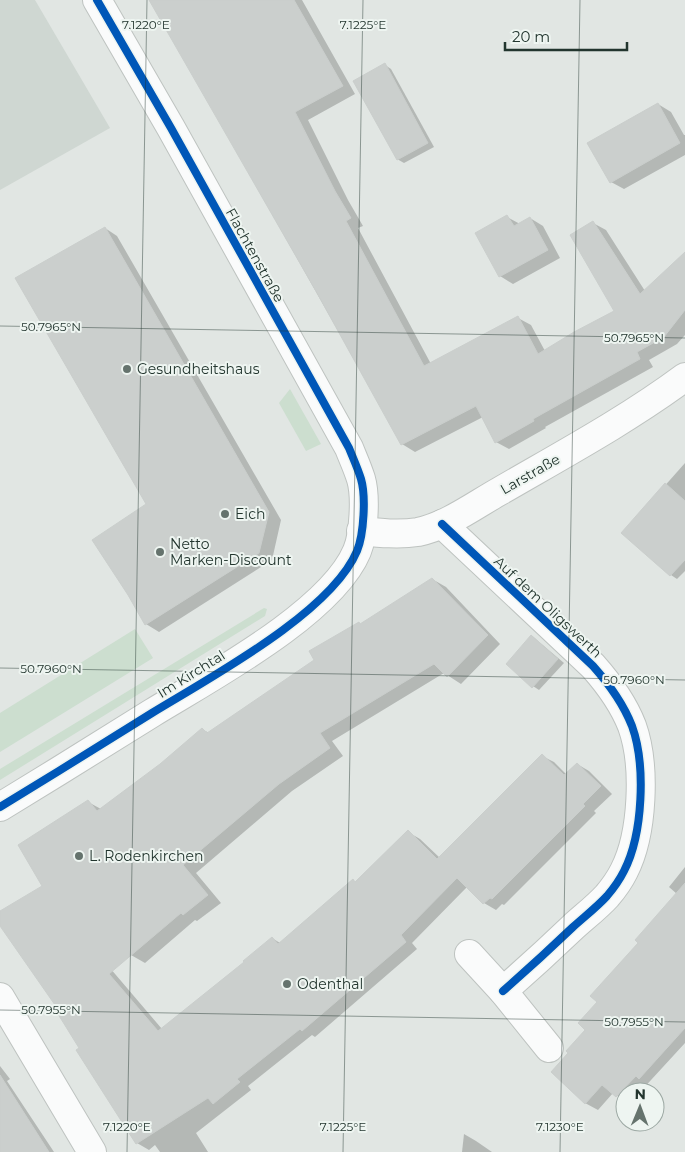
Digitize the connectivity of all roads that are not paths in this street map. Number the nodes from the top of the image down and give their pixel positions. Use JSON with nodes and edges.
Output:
{"nodes":[{"id":1,"x":97,"y":0,"type":"edge"},
{"id":2,"x":685,"y":377,"type":"edge"},
{"id":3,"x":442,"y":524,"type":"junction"},
{"id":4,"x":362,"y":531,"type":"junction"},
{"id":5,"x":0,"y":807,"type":"edge"},
{"id":6,"x":469,"y":954,"type":"dead end"},
{"id":7,"x":503,"y":991,"type":"junction"},
{"id":8,"x":0,"y":997,"type":"edge"},
{"id":9,"x":549,"y":1048,"type":"dead end"},
{"id":10,"x":92,"y":1152,"type":"edge"}],
"edges":[{"from":1,"to":4,"type":"street","name":"Flachtenstraße"},
{"from":2,"to":3,"type":"street","name":"Larstraße"},
{"from":3,"to":4,"type":"street","name":"Larstraße"},
{"from":3,"to":7,"type":"street","name":"Auf dem Oligswerth"},
{"from":4,"to":5,"type":"street","name":"Im Kirchtal"},
{"from":6,"to":7,"type":"street"},
{"from":7,"to":9,"type":"street"},
{"from":8,"to":10,"type":"street"}]}
